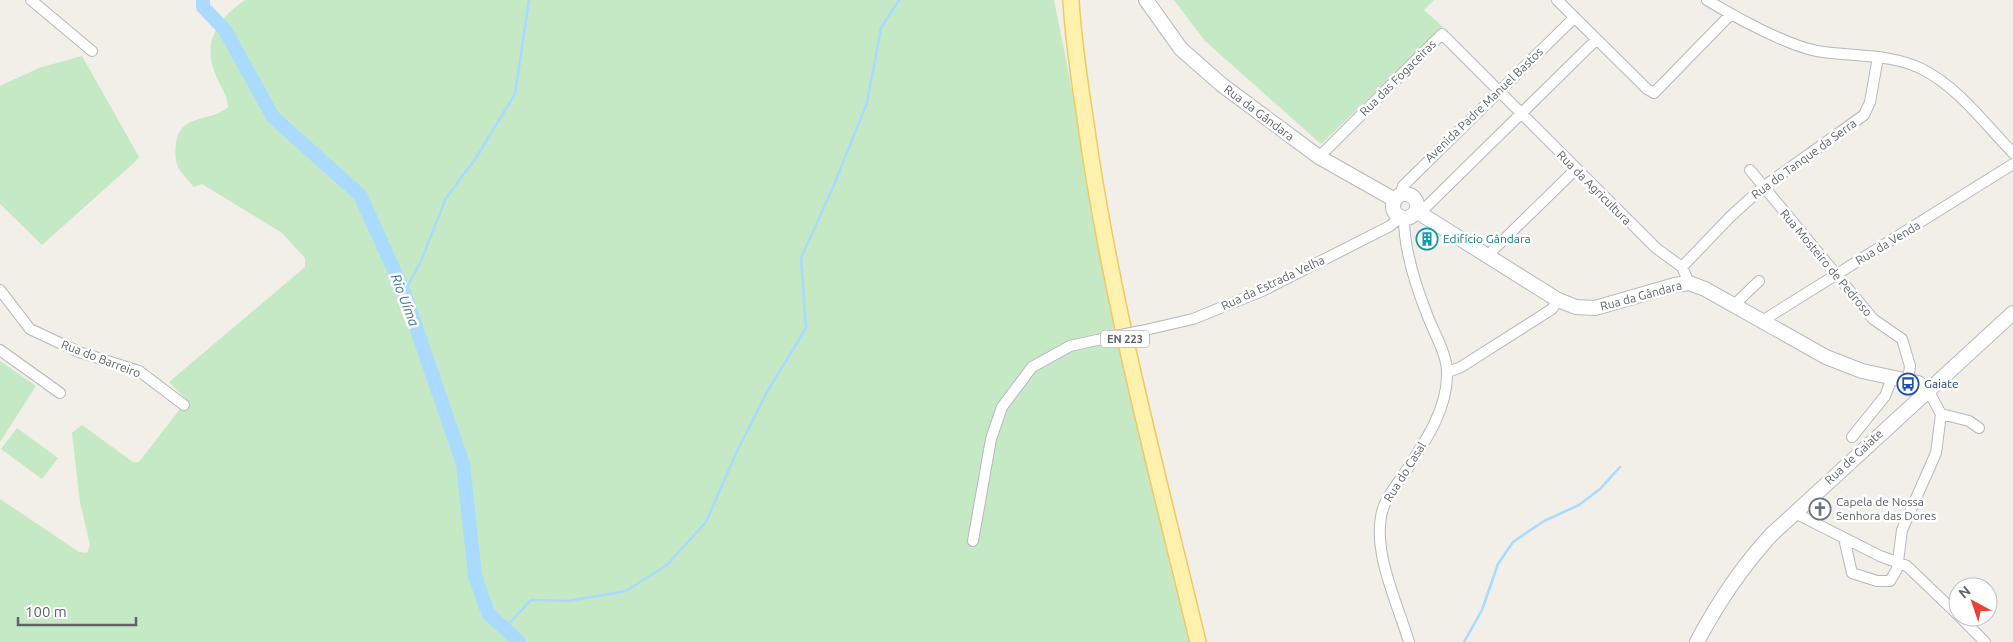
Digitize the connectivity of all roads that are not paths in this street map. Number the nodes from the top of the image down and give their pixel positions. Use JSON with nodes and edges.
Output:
{"nodes":[{"id":1,"x":32,"y":0,"type":"edge"},
{"id":2,"x":1060,"y":0,"type":"edge"},
{"id":3,"x":1071,"y":0,"type":"edge"},
{"id":4,"x":1146,"y":0,"type":"edge"},
{"id":5,"x":1557,"y":0,"type":"edge"},
{"id":6,"x":1707,"y":0,"type":"edge"},
{"id":7,"x":1731,"y":14,"type":"junction"},
{"id":8,"x":1574,"y":18,"type":"junction"},
{"id":9,"x":1073,"y":31,"type":"junction"},
{"id":10,"x":1596,"y":40,"type":"junction"},
{"id":11,"x":92,"y":51,"type":"dead end"},
{"id":12,"x":1878,"y":57,"type":"junction"},
{"id":13,"x":1498,"y":91,"type":"junction"},
{"id":14,"x":1520,"y":114,"type":"junction"},
{"id":15,"x":2013,"y":153,"type":"edge"},
{"id":16,"x":1319,"y":157,"type":"junction"},
{"id":17,"x":2013,"y":164,"type":"edge"},
{"id":18,"x":1576,"y":170,"type":"junction"},
{"id":19,"x":1750,"y":170,"type":"dead end"},
{"id":20,"x":1763,"y":187,"type":"junction"},
{"id":21,"x":1398,"y":198,"type":"junction"},
{"id":22,"x":1409,"y":214,"type":"junction"},
{"id":23,"x":1488,"y":255,"type":"junction"},
{"id":24,"x":1682,"y":267,"type":"junction"},
{"id":25,"x":1836,"y":274,"type":"junction"},
{"id":26,"x":1759,"y":281,"type":"dead end"},
{"id":27,"x":1690,"y":283,"type":"junction"},
{"id":28,"x":0,"y":290,"type":"edge"},
{"id":29,"x":1558,"y":300,"type":"junction"},
{"id":30,"x":1734,"y":306,"type":"junction"},
{"id":31,"x":2013,"y":313,"type":"edge"},
{"id":32,"x":1762,"y":321,"type":"junction"},
{"id":33,"x":0,"y":350,"type":"edge"},
{"id":34,"x":1448,"y":372,"type":"junction"},
{"id":35,"x":1893,"y":376,"type":"junction"},
{"id":36,"x":1908,"y":380,"type":"junction"},
{"id":37,"x":1928,"y":390,"type":"junction"},
{"id":38,"x":60,"y":393,"type":"dead end"},
{"id":39,"x":184,"y":405,"type":"dead end"},
{"id":40,"x":1941,"y":414,"type":"junction"},
{"id":41,"x":1979,"y":428,"type":"dead end"},
{"id":42,"x":1852,"y":438,"type":"dead end"},
{"id":43,"x":1795,"y":512,"type":"junction"},
{"id":44,"x":1844,"y":538,"type":"junction"},
{"id":45,"x":973,"y":540,"type":"dead end"},
{"id":46,"x":1898,"y":563,"type":"junction"},
{"id":47,"x":1948,"y":605,"type":"edge"},
{"id":48,"x":1970,"y":627,"type":"edge"},
{"id":49,"x":1198,"y":642,"type":"edge"},
{"id":50,"x":1409,"y":642,"type":"edge"},
{"id":51,"x":1697,"y":642,"type":"edge"},
{"id":52,"x":1985,"y":642,"type":"edge"}],
"edges":[{"from":1,"to":11,"type":"street"},
{"from":2,"to":9,"type":"main road","number":"EN 223"},
{"from":3,"to":9,"type":"main road","number":"EN 223"},
{"from":4,"to":16,"type":"main road","name":"Rua da Gândara"},
{"from":5,"to":8,"type":"street"},
{"from":6,"to":7,"type":"street"},
{"from":7,"to":10,"type":"street"},
{"from":7,"to":12,"type":"street"},
{"from":8,"to":10,"type":"street"},
{"from":8,"to":13,"type":"street","name":"Avenida Padre Manuel Bastos"},
{"from":9,"to":49,"type":"main road","number":"EN 223"},
{"from":10,"to":14,"type":"street"},
{"from":12,"to":15,"type":"street"},
{"from":12,"to":20,"type":"street","name":"Rua do Tanque da Serra"},
{"from":13,"to":14,"type":"street","name":"Rua da Agricultura"},
{"from":13,"to":16,"type":"street","name":"Rua das Fogaceiras"},
{"from":13,"to":21,"type":"street","name":"Avenida Padre Manuel Bastos"},
{"from":14,"to":18,"type":"street","name":"Rua da Agricultura"},
{"from":14,"to":22,"type":"street"},
{"from":16,"to":21,"type":"main road","name":"Rua da Gândara"},
{"from":17,"to":25,"type":"street","name":"Rua da Venda"},
{"from":18,"to":23,"type":"street"},
{"from":18,"to":24,"type":"street","name":"Rua da Agricultura"},
{"from":19,"to":20,"type":"street","name":"Rua Mosteiro de Pedroso"},
{"from":20,"to":24,"type":"street","name":"Rua do Tanque da Serra"},
{"from":20,"to":25,"type":"street","name":"Rua Mosteiro de Pedroso"},
{"from":21,"to":22,"type":"main road"},
{"from":21,"to":22,"type":"main road","name":"Rua da Gândara"},
{"from":22,"to":23,"type":"main road","name":"Rua da Gândara"},
{"from":22,"to":34,"type":"street","name":"Rua do Casal"},
{"from":22,"to":45,"type":"street","name":"Rua da Estrada Velha","bridge":true},
{"from":23,"to":29,"type":"main road","name":"Rua da Gândara"},
{"from":24,"to":27,"type":"street","name":"Rua da Agricultura"},
{"from":25,"to":32,"type":"street","name":"Rua da Venda"},
{"from":25,"to":36,"type":"street","name":"Rua Mosteiro de Pedroso"},
{"from":26,"to":30,"type":"street"},
{"from":27,"to":29,"type":"main road","name":"Rua da Gândara"},
{"from":27,"to":30,"type":"main road","name":"Rua da Gândara"},
{"from":28,"to":39,"type":"street","name":"Rua do Barreiro"},
{"from":29,"to":34,"type":"street"},
{"from":30,"to":32,"type":"main road","name":"Rua da Gândara"},
{"from":31,"to":37,"type":"main road","name":"Rua de Gaiate"},
{"from":32,"to":35,"type":"main road","name":"Rua da Gândara"},
{"from":33,"to":38,"type":"street"},
{"from":34,"to":50,"type":"street","name":"Rua do Casal"},
{"from":35,"to":36,"type":"main road","name":"Rua da Gândara"},
{"from":35,"to":42,"type":"street"},
{"from":36,"to":37,"type":"main road","name":"Rua da Gândara"},
{"from":37,"to":40,"type":"street"},
{"from":37,"to":43,"type":"main road","name":"Rua de Gaiate"},
{"from":40,"to":41,"type":"street"},
{"from":40,"to":46,"type":"street"},
{"from":43,"to":44,"type":"street"},
{"from":43,"to":51,"type":"main road","name":"Rua de Gaiate"},
{"from":44,"to":46,"type":"street"},
{"from":44,"to":46,"type":"street"},
{"from":46,"to":47,"type":"street"},
{"from":48,"to":52,"type":"street"}]}
